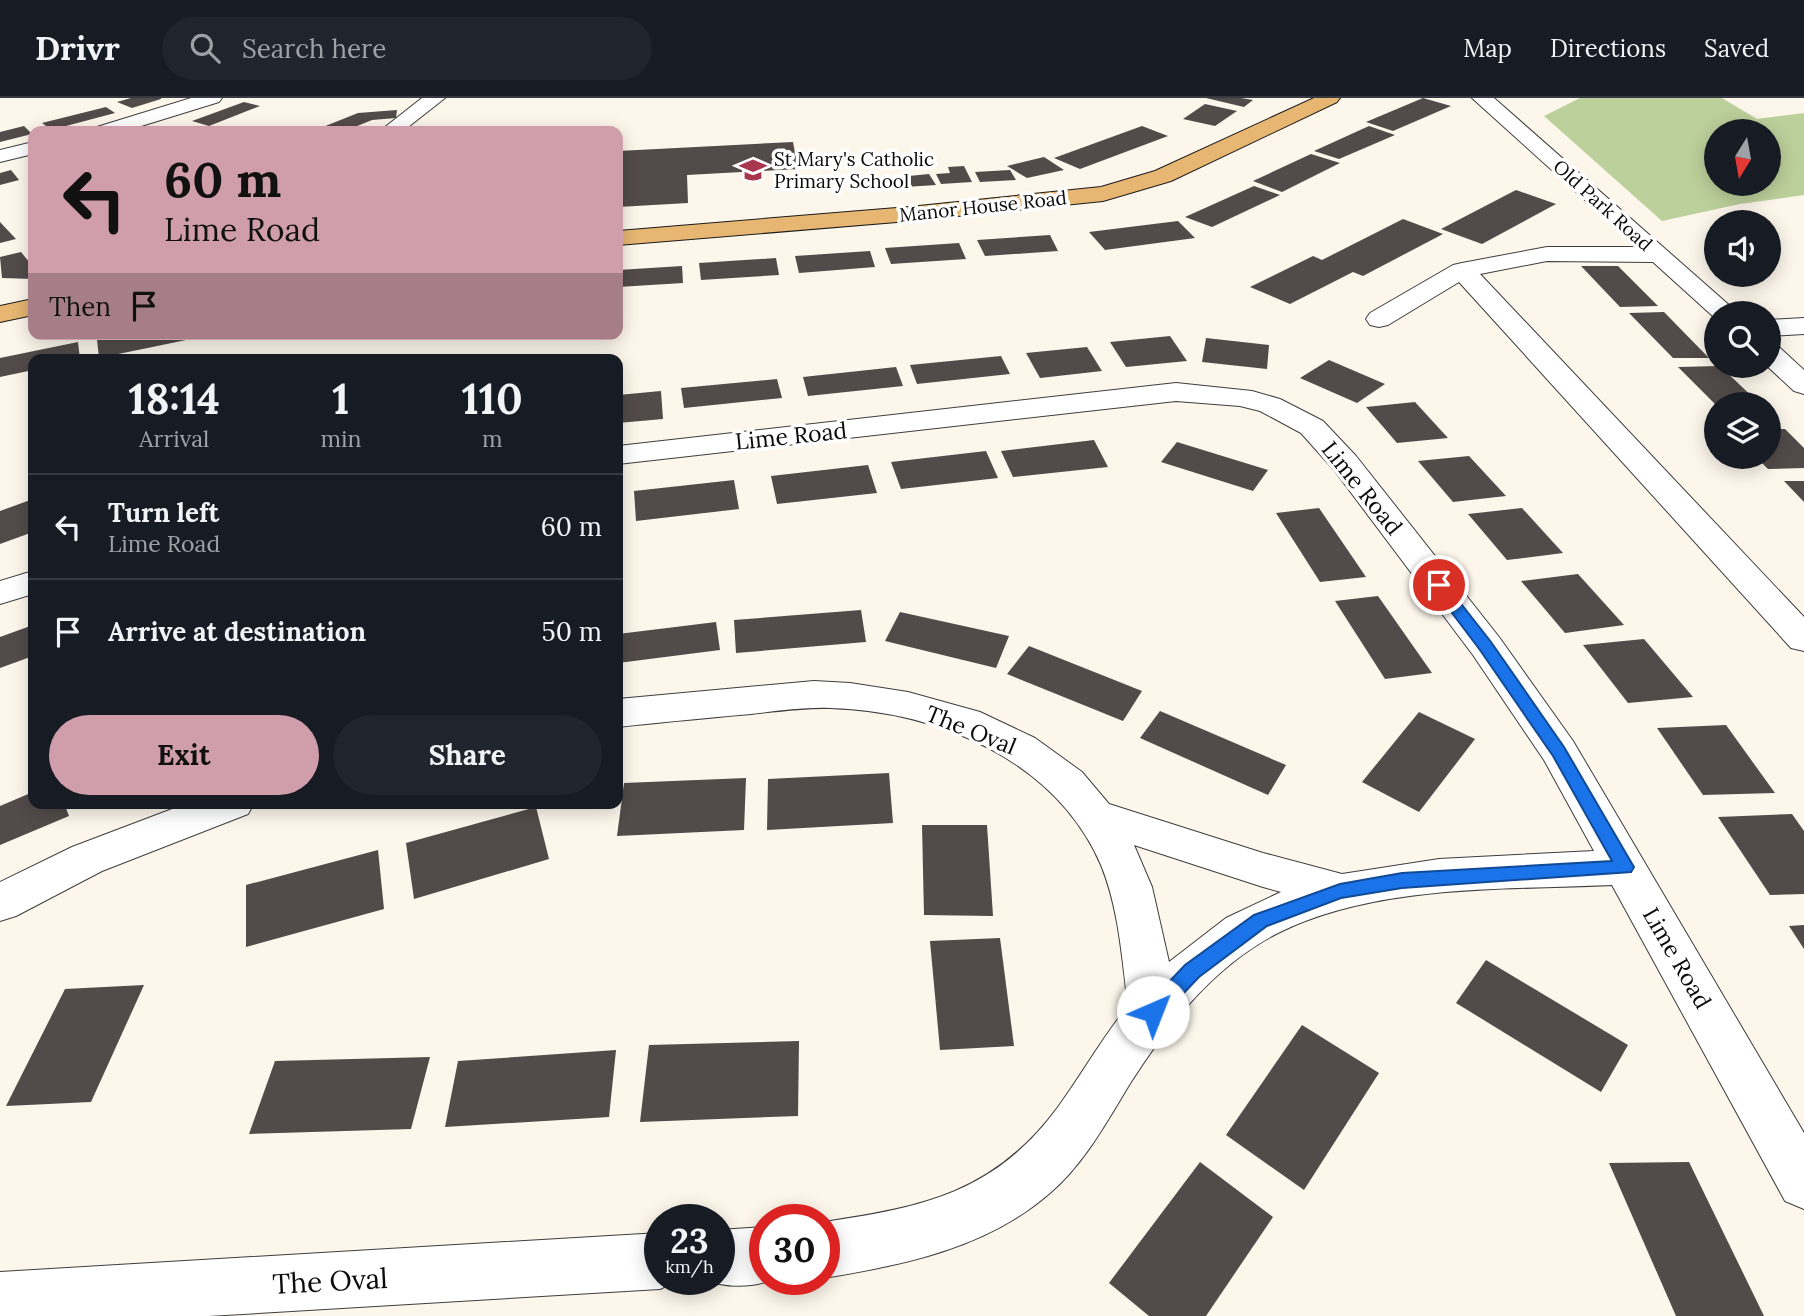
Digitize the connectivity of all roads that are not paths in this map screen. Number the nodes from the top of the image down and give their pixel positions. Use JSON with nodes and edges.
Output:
{"nodes":[{"id":1,"x":212,"y":98,"type":"edge"},
{"id":2,"x":435,"y":98,"type":"edge"},
{"id":3,"x":1330,"y":98,"type":"edge"},
{"id":4,"x":1482,"y":98,"type":"edge"},
{"id":5,"x":120,"y":126,"type":"edge"},
{"id":6,"x":397,"y":126,"type":"edge"},
{"id":7,"x":28,"y":149,"type":"edge"},
{"id":8,"x":0,"y":156,"type":"edge"},
{"id":9,"x":623,"y":238,"type":"edge"},
{"id":10,"x":1658,"y":255,"type":"junction"},
{"id":11,"x":1462,"y":270,"type":"junction"},
{"id":12,"x":1711,"y":301,"type":"edge"},
{"id":13,"x":28,"y":308,"type":"edge"},
{"id":14,"x":0,"y":314,"type":"edge"},
{"id":15,"x":1378,"y":319,"type":"dead end"},
{"id":16,"x":1804,"y":326,"type":"edge"},
{"id":17,"x":1781,"y":327,"type":"edge"},
{"id":18,"x":1781,"y":365,"type":"edge"},
{"id":19,"x":1804,"y":385,"type":"edge"},
{"id":20,"x":623,"y":455,"type":"edge"},
{"id":21,"x":28,"y":584,"type":"edge"},
{"id":22,"x":0,"y":593,"type":"edge"},
{"id":23,"x":1804,"y":639,"type":"edge"},
{"id":24,"x":623,"y":713,"type":"edge"},
{"id":25,"x":217,"y":809,"type":"edge"},
{"id":26,"x":1092,"y":816,"type":"junction"},
{"id":27,"x":1625,"y":867,"type":"junction"},
{"id":28,"x":1340,"y":891,"type":"junction"},
{"id":29,"x":0,"y":903,"type":"edge"},
{"id":30,"x":1153,"y":1012,"type":"junction"},
{"id":31,"x":1804,"y":1183,"type":"edge"},
{"id":32,"x":840,"y":1247,"type":"edge"},
{"id":33,"x":644,"y":1262,"type":"edge"},
{"id":34,"x":0,"y":1300,"type":"edge"}],
"edges":[{"from":1,"to":5,"type":"street"},
{"from":2,"to":6,"type":"street"},
{"from":3,"to":9,"type":"main road","name":"Manor House Road"},
{"from":4,"to":10,"type":"street","name":"Old Park Road"},
{"from":7,"to":8,"type":"street"},
{"from":10,"to":11,"type":"street"},
{"from":10,"to":12,"type":"street","name":"Old Park Road"},
{"from":11,"to":15,"type":"street"},
{"from":11,"to":23,"type":"street"},
{"from":13,"to":14,"type":"main road"},
{"from":16,"to":17,"type":"street"},
{"from":18,"to":19,"type":"street"},
{"from":20,"to":27,"type":"street","name":"Lime Road"},
{"from":21,"to":22,"type":"street"},
{"from":24,"to":26,"type":"street","name":"The Oval"},
{"from":25,"to":29,"type":"street"},
{"from":26,"to":28,"type":"street"},
{"from":26,"to":30,"type":"street","name":"The Oval"},
{"from":27,"to":28,"type":"street"},
{"from":27,"to":31,"type":"street","name":"Lime Road"},
{"from":28,"to":30,"type":"street"},
{"from":30,"to":32,"type":"street"},
{"from":33,"to":34,"type":"street","name":"The Oval"}]}
